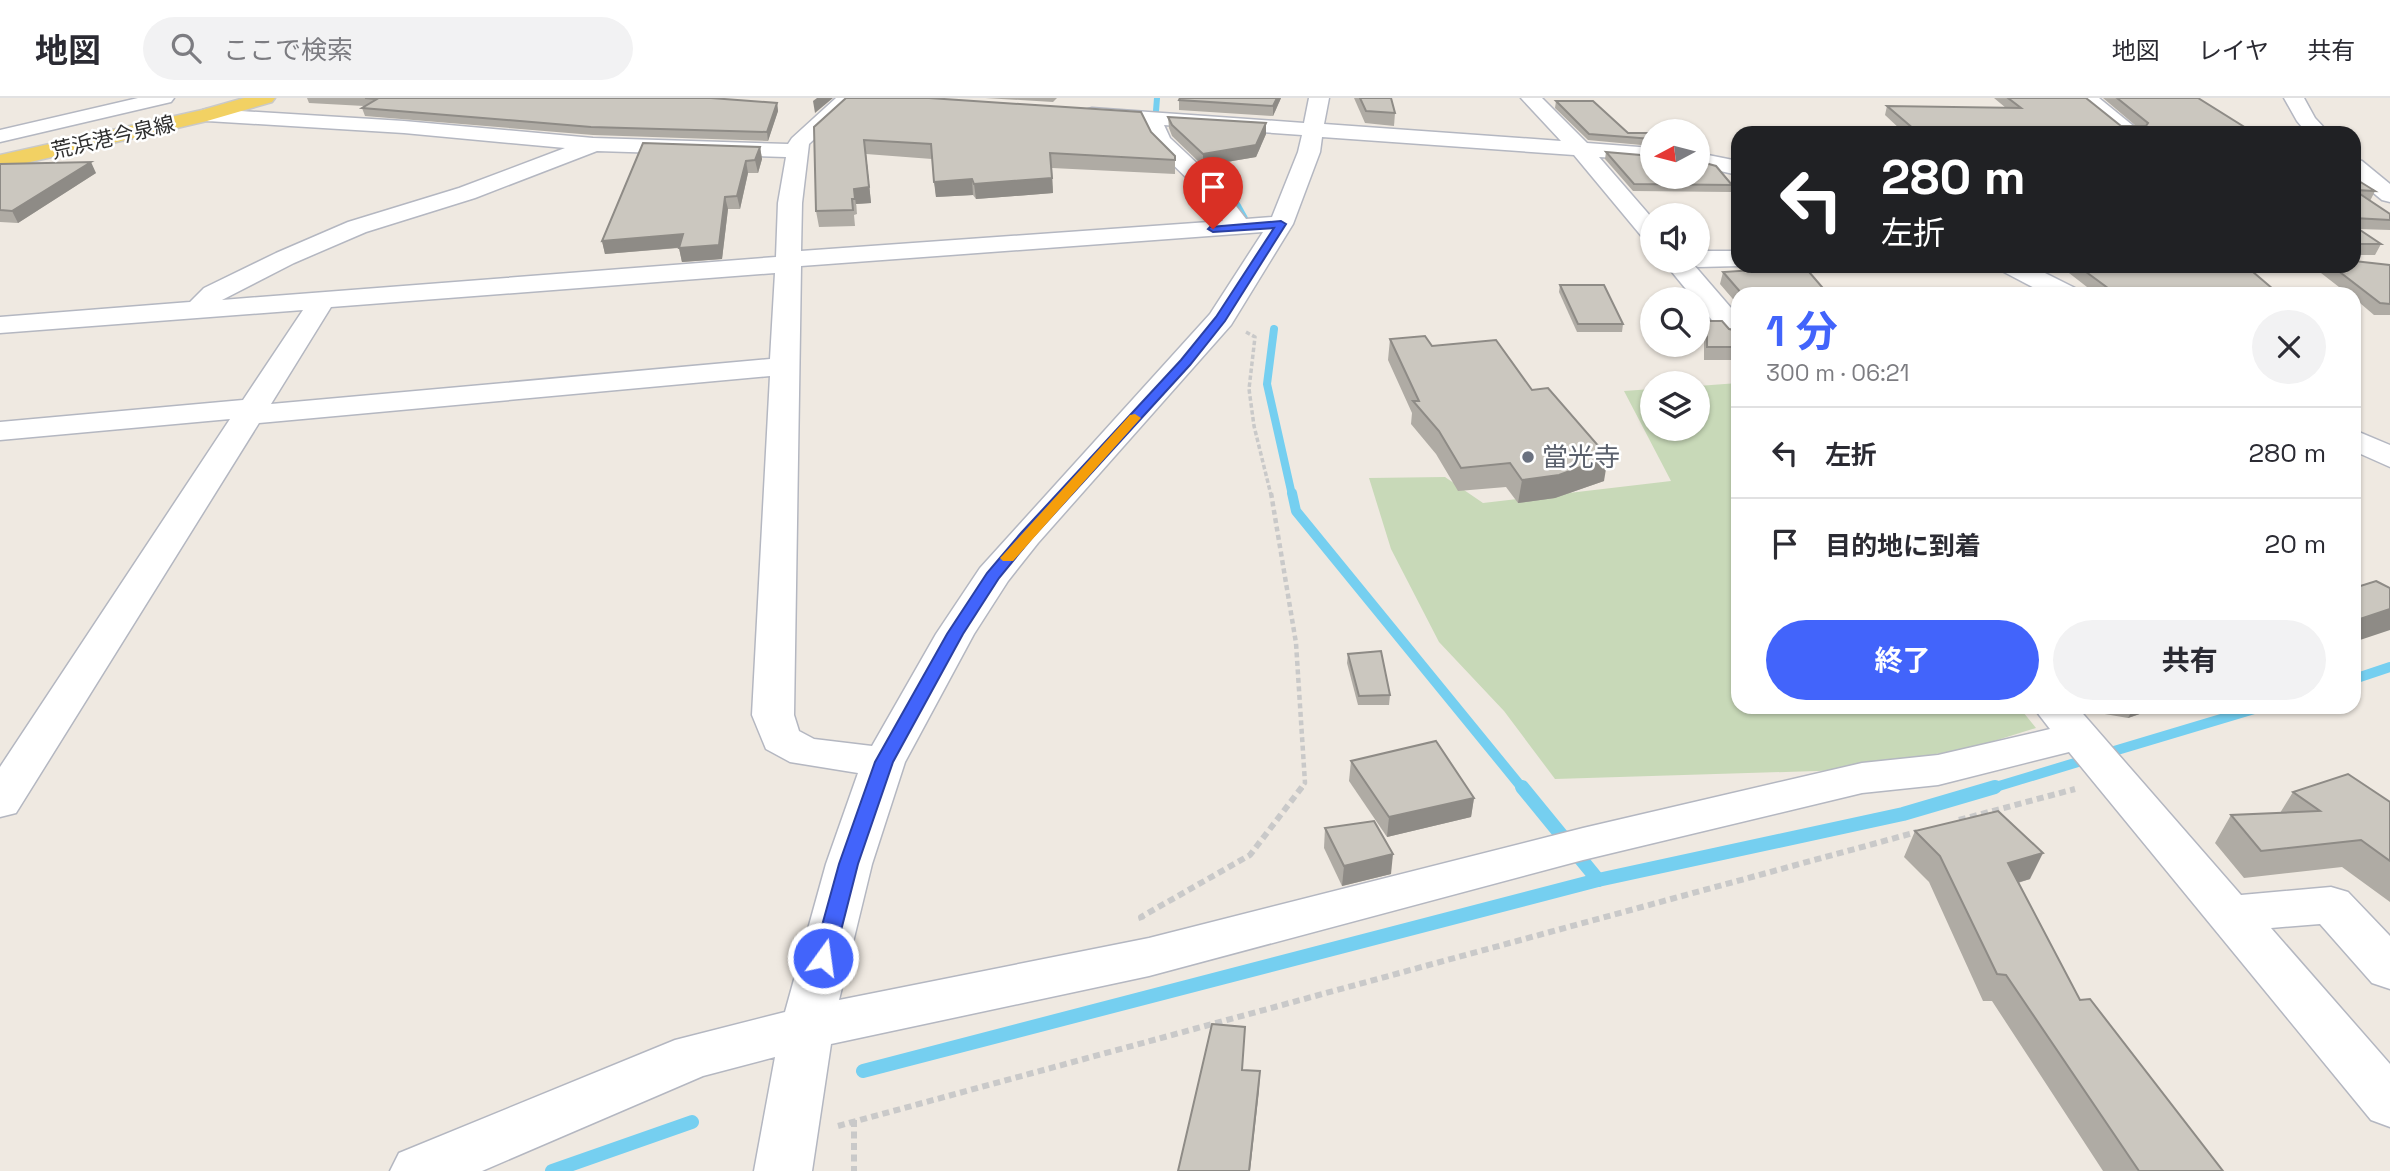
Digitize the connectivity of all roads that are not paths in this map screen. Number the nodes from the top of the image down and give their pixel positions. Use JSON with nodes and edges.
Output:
{"nodes":[{"id":1,"x":164,"y":98,"type":"edge"},
{"id":2,"x":265,"y":98,"type":"edge"},
{"id":3,"x":851,"y":98,"type":"edge"},
{"id":4,"x":1167,"y":98,"type":"edge"},
{"id":5,"x":1319,"y":98,"type":"edge"},
{"id":6,"x":1531,"y":98,"type":"edge"},
{"id":7,"x":2085,"y":98,"type":"edge"},
{"id":8,"x":2294,"y":98,"type":"edge"},
{"id":9,"x":867,"y":99,"type":"edge"},
{"id":10,"x":1076,"y":113,"type":"edge"},
{"id":11,"x":208,"y":115,"type":"junction"},
{"id":12,"x":1154,"y":118,"type":"junction"},
{"id":13,"x":2123,"y":126,"type":"edge"},
{"id":14,"x":2312,"y":126,"type":"edge"},
{"id":15,"x":1311,"y":128,"type":"junction"},
{"id":16,"x":0,"y":136,"type":"edge"},
{"id":17,"x":593,"y":144,"type":"junction"},
{"id":18,"x":1580,"y":148,"type":"junction"},
{"id":19,"x":796,"y":151,"type":"junction"},
{"id":20,"x":1640,"y":153,"type":"edge"},
{"id":21,"x":0,"y":162,"type":"edge"},
{"id":22,"x":2361,"y":172,"type":"edge"},
{"id":23,"x":2390,"y":195,"type":"edge"},
{"id":24,"x":1640,"y":219,"type":"edge"},
{"id":25,"x":1238,"y":224,"type":"junction"},
{"id":26,"x":1281,"y":224,"type":"junction"},
{"id":27,"x":1710,"y":259,"type":"edge"},
{"id":28,"x":1731,"y":259,"type":"edge"},
{"id":29,"x":788,"y":262,"type":"junction"},
{"id":30,"x":1686,"y":273,"type":"edge"},
{"id":31,"x":2025,"y":273,"type":"edge"},
{"id":32,"x":2052,"y":287,"type":"edge"},
{"id":33,"x":322,"y":301,"type":"junction"},
{"id":34,"x":197,"y":311,"type":"junction"},
{"id":35,"x":0,"y":325,"type":"edge"},
{"id":36,"x":1731,"y":326,"type":"edge"},
{"id":37,"x":785,"y":366,"type":"junction"},
{"id":38,"x":251,"y":411,"type":"junction"},
{"id":39,"x":0,"y":431,"type":"edge"},
{"id":40,"x":2361,"y":442,"type":"edge"},
{"id":41,"x":2390,"y":457,"type":"edge"},
{"id":42,"x":2088,"y":748,"type":"edge"},
{"id":43,"x":884,"y":762,"type":"junction"},
{"id":44,"x":0,"y":802,"type":"edge"},
{"id":45,"x":2228,"y":914,"type":"junction"},
{"id":46,"x":2390,"y":969,"type":"edge"},
{"id":47,"x":807,"y":1028,"type":"junction"},
{"id":48,"x":2390,"y":1103,"type":"edge"},
{"id":49,"x":785,"y":1157,"type":"edge"},
{"id":50,"x":419,"y":1171,"type":"edge"}],
"edges":[{"from":1,"to":16,"type":"street"},
{"from":2,"to":11,"type":"main road","name":"荒浜港今泉線"},
{"from":3,"to":9,"type":"street"},
{"from":3,"to":19,"type":"street"},
{"from":4,"to":12,"type":"street"},
{"from":5,"to":15,"type":"street"},
{"from":6,"to":18,"type":"street"},
{"from":7,"to":13,"type":"street"},
{"from":8,"to":14,"type":"street"},
{"from":10,"to":12,"type":"street"},
{"from":11,"to":17,"type":"street"},
{"from":11,"to":21,"type":"main road","name":"荒浜港今泉線"},
{"from":12,"to":15,"type":"street"},
{"from":12,"to":25,"type":"street"},
{"from":15,"to":18,"type":"street"},
{"from":15,"to":26,"type":"street"},
{"from":17,"to":19,"type":"street"},
{"from":17,"to":34,"type":"street"},
{"from":18,"to":20,"type":"street"},
{"from":18,"to":24,"type":"street"},
{"from":19,"to":29,"type":"street"},
{"from":22,"to":23,"type":"street"},
{"from":25,"to":26,"type":"street"},
{"from":25,"to":29,"type":"street"},
{"from":26,"to":43,"type":"street"},
{"from":27,"to":28,"type":"street"},
{"from":29,"to":33,"type":"street"},
{"from":29,"to":37,"type":"street"},
{"from":30,"to":36,"type":"street"},
{"from":31,"to":32,"type":"street"},
{"from":33,"to":34,"type":"street"},
{"from":33,"to":38,"type":"street"},
{"from":34,"to":35,"type":"street"},
{"from":37,"to":38,"type":"street"},
{"from":37,"to":43,"type":"street"},
{"from":38,"to":39,"type":"street"},
{"from":38,"to":44,"type":"street"},
{"from":40,"to":41,"type":"street"},
{"from":42,"to":45,"type":"street"},
{"from":42,"to":47,"type":"street"},
{"from":43,"to":47,"type":"street"},
{"from":45,"to":46,"type":"street"},
{"from":45,"to":48,"type":"street"},
{"from":47,"to":49,"type":"street"},
{"from":47,"to":50,"type":"street"}]}
